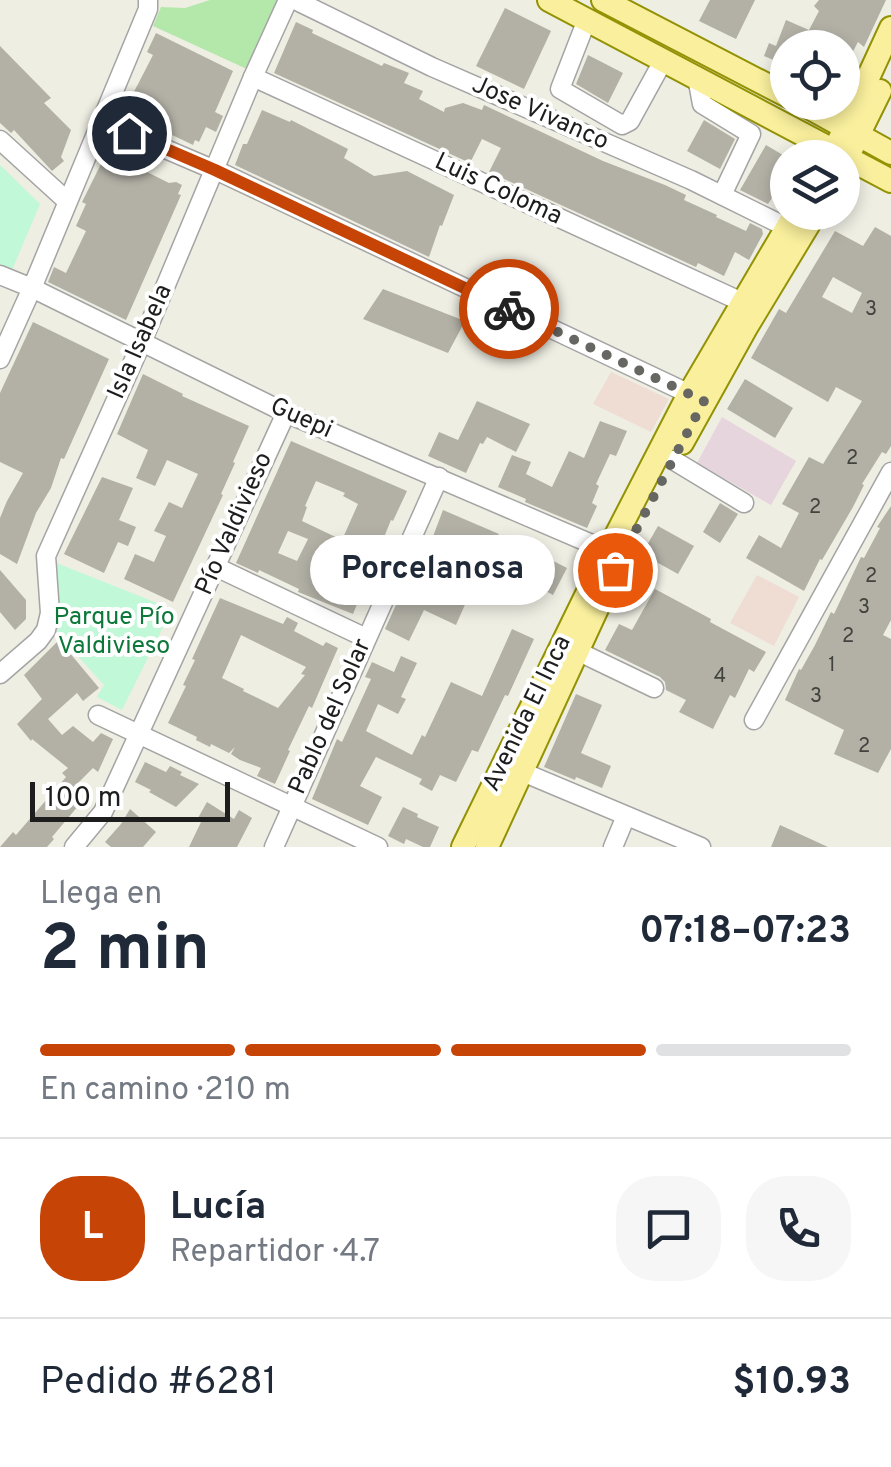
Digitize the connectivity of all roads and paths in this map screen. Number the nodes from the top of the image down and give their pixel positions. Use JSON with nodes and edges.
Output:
{"nodes":[{"id":1,"x":148,"y":0,"type":"edge"},
{"id":2,"x":291,"y":0,"type":"edge"},
{"id":3,"x":548,"y":0,"type":"edge"},
{"id":4,"x":603,"y":0,"type":"edge"},
{"id":5,"x":586,"y":22,"type":"junction"},
{"id":6,"x":891,"y":28,"type":"edge"},
{"id":7,"x":663,"y":60,"type":"junction"},
{"id":8,"x":891,"y":65,"type":"edge"},
{"id":9,"x":253,"y":78,"type":"junction"},
{"id":10,"x":697,"y":78,"type":"junction"},
{"id":11,"x":770,"y":87,"type":"edge"},
{"id":12,"x":831,"y":120,"type":"edge"},
{"id":13,"x":100,"y":121,"type":"junction"},
{"id":14,"x":852,"y":132,"type":"junction"},
{"id":15,"x":0,"y":140,"type":"edge"},
{"id":16,"x":806,"y":140,"type":"edge"},
{"id":17,"x":848,"y":140,"type":"edge"},
{"id":18,"x":891,"y":153,"type":"edge"},
{"id":19,"x":860,"y":168,"type":"edge"},
{"id":20,"x":215,"y":170,"type":"junction"},
{"id":21,"x":891,"y":181,"type":"edge"},
{"id":22,"x":722,"y":196,"type":"junction"},
{"id":23,"x":67,"y":201,"type":"junction"},
{"id":24,"x":770,"y":213,"type":"edge"},
{"id":25,"x":785,"y":230,"type":"edge"},
{"id":26,"x":804,"y":230,"type":"edge"},
{"id":27,"x":0,"y":275,"type":"edge"},
{"id":28,"x":32,"y":288,"type":"junction"},
{"id":29,"x":742,"y":302,"type":"junction"},
{"id":30,"x":142,"y":342,"type":"junction"},
{"id":31,"x":0,"y":358,"type":"edge"},
{"id":32,"x":697,"y":398,"type":"junction"},
{"id":33,"x":286,"y":413,"type":"junction"},
{"id":34,"x":673,"y":460,"type":"junction"},
{"id":35,"x":891,"y":472,"type":"edge"},
{"id":36,"x":438,"y":477,"type":"junction"},
{"id":37,"x":744,"y":502,"type":"dead end"},
{"id":38,"x":608,"y":551,"type":"junction"},
{"id":39,"x":216,"y":568,"type":"junction"},
{"id":40,"x":366,"y":638,"type":"junction"},
{"id":41,"x":577,"y":652,"type":"junction"},
{"id":42,"x":0,"y":674,"type":"edge"},
{"id":43,"x":654,"y":688,"type":"dead end"},
{"id":44,"x":98,"y":715,"type":"dead end"},
{"id":45,"x":754,"y":720,"type":"dead end"},
{"id":46,"x":137,"y":735,"type":"junction"},
{"id":47,"x":512,"y":768,"type":"junction"},
{"id":48,"x":290,"y":807,"type":"junction"},
{"id":49,"x":626,"y":816,"type":"junction"},
{"id":50,"x":74,"y":847,"type":"edge"},
{"id":51,"x":274,"y":847,"type":"edge"},
{"id":52,"x":378,"y":847,"type":"edge"},
{"id":53,"x":463,"y":847,"type":"edge"},
{"id":54,"x":487,"y":847,"type":"edge"},
{"id":55,"x":613,"y":847,"type":"edge"},
{"id":56,"x":701,"y":847,"type":"edge"}],
"edges":[{"from":1,"to":13,"type":"street"},
{"from":2,"to":9,"type":"street","name":"Isla Isabela"},
{"from":2,"to":22,"type":"street","name":"Jose Vivanco"},
{"from":3,"to":5,"type":"main road"},
{"from":4,"to":11,"type":"main road"},
{"from":5,"to":7,"type":"main road"},
{"from":5,"to":7,"type":"street"},
{"from":6,"to":14,"type":"main road"},
{"from":7,"to":10,"type":"main road"},
{"from":8,"to":14,"type":"main road"},
{"from":9,"to":20,"type":"street","name":"Isla Isabela"},
{"from":9,"to":29,"type":"street","name":"Luis Coloma"},
{"from":10,"to":16,"type":"main road"},
{"from":10,"to":22,"type":"street"},
{"from":12,"to":14,"type":"main road"},
{"from":13,"to":20,"type":"street"},
{"from":13,"to":23,"type":"street"},
{"from":14,"to":17,"type":"main road"},
{"from":14,"to":18,"type":"main road"},
{"from":15,"to":23,"type":"street"},
{"from":19,"to":21,"type":"main road"},
{"from":20,"to":30,"type":"street","name":"Isla Isabela"},
{"from":20,"to":32,"type":"street"},
{"from":22,"to":24,"type":"street","name":"Jose Vivanco"},
{"from":23,"to":28,"type":"street"},
{"from":25,"to":29,"type":"main road","name":"Avenida El Inca"},
{"from":26,"to":32,"type":"main road","name":"Avenida El Inca"},
{"from":27,"to":28,"type":"street","name":"Guepi"},
{"from":28,"to":30,"type":"street","name":"Guepi"},
{"from":28,"to":31,"type":"street"},
{"from":29,"to":32,"type":"main road","name":"Avenida El Inca"},
{"from":30,"to":33,"type":"street","name":"Guepi"},
{"from":30,"to":42,"type":"street","name":"Isla Isabela"},
{"from":32,"to":34,"type":"main road","name":"Avenida El Inca"},
{"from":32,"to":38,"type":"main road","name":"Avenida El Inca"},
{"from":33,"to":36,"type":"street","name":"Guepi"},
{"from":33,"to":39,"type":"street","name":"Pío Valdivieso"},
{"from":34,"to":37,"type":"street"},
{"from":34,"to":41,"type":"main road","name":"Avenida El Inca"},
{"from":35,"to":45,"type":"street"},
{"from":36,"to":38,"type":"street","name":"Guepi"},
{"from":36,"to":40,"type":"street","name":"Pablo del Solar"},
{"from":38,"to":47,"type":"main road","name":"Avenida El Inca"},
{"from":39,"to":40,"type":"street"},
{"from":39,"to":46,"type":"street","name":"Pío Valdivieso"},
{"from":40,"to":48,"type":"street","name":"Pablo del Solar"},
{"from":41,"to":43,"type":"street"},
{"from":41,"to":47,"type":"main road","name":"Avenida El Inca"},
{"from":44,"to":46,"type":"street"},
{"from":46,"to":48,"type":"street"},
{"from":46,"to":50,"type":"street","name":"Pío Valdivieso"},
{"from":47,"to":49,"type":"street"},
{"from":47,"to":53,"type":"main road","name":"Avenida El Inca"},
{"from":47,"to":54,"type":"main road","name":"Avenida El Inca"},
{"from":48,"to":51,"type":"street","name":"Pablo del Solar"},
{"from":48,"to":52,"type":"street"},
{"from":49,"to":55,"type":"street"},
{"from":49,"to":56,"type":"street"}]}
